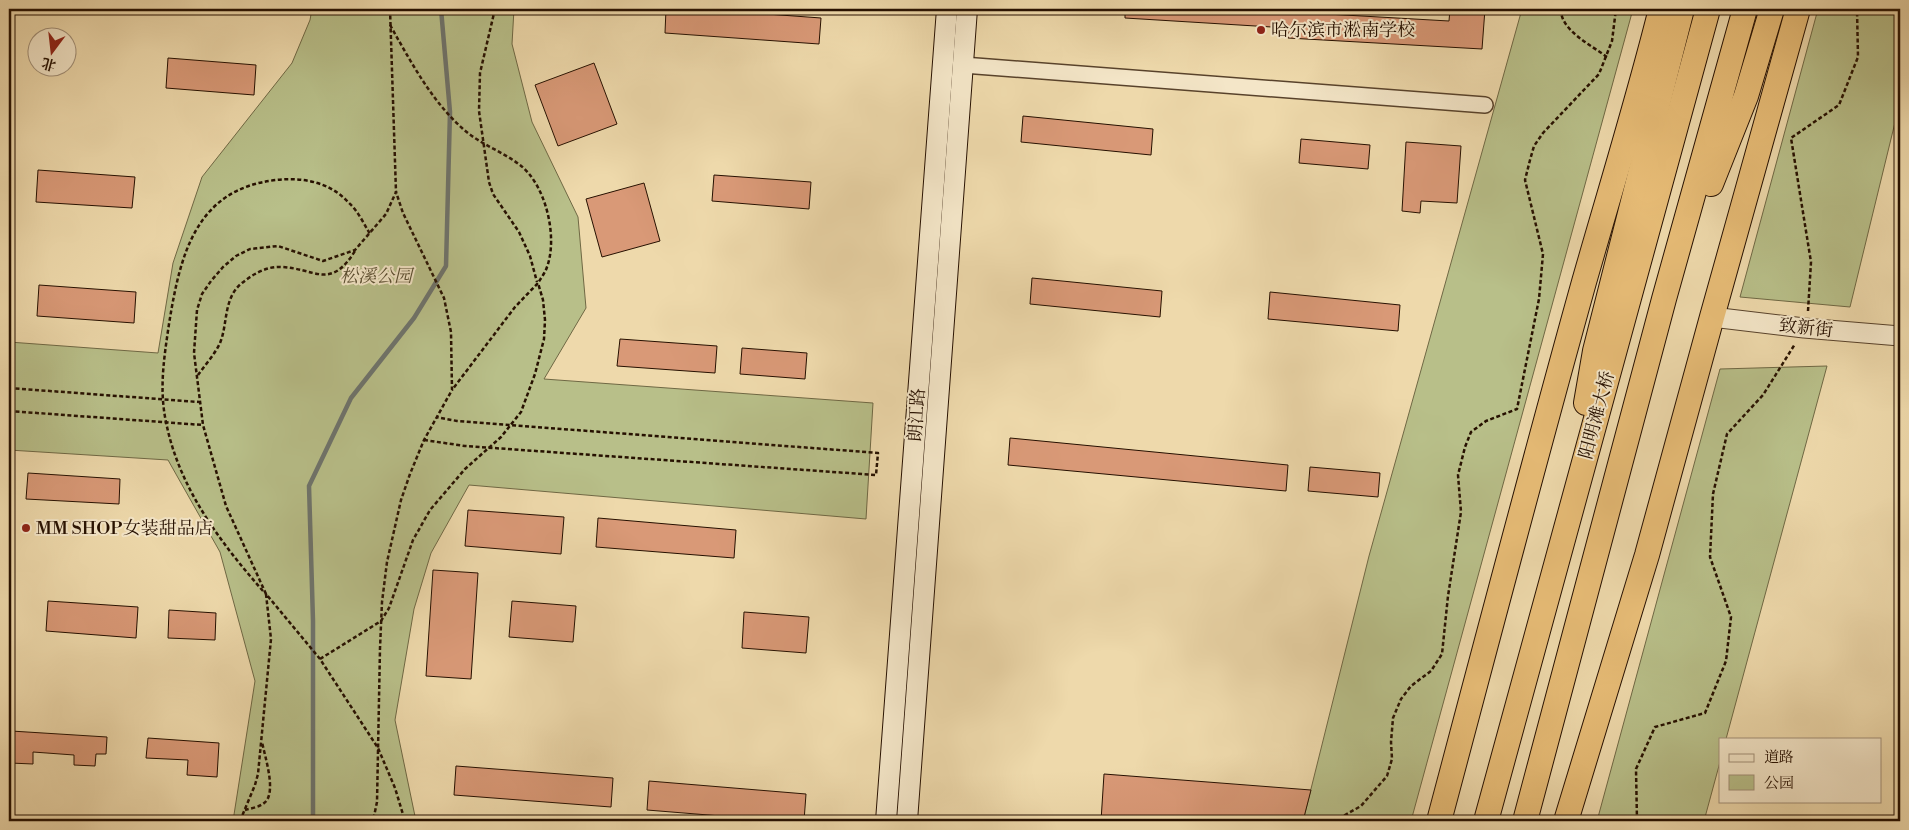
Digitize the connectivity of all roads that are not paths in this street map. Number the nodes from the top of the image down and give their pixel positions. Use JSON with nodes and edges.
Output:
{"nodes":[{"id":1,"x":947,"y":9,"type":"edge"},
{"id":2,"x":967,"y":9,"type":"edge"},
{"id":3,"x":1661,"y":9,"type":"edge"},
{"id":4,"x":1682,"y":9,"type":"edge"},
{"id":5,"x":1708,"y":9,"type":"edge"},
{"id":6,"x":1745,"y":9,"type":"edge"},
{"id":7,"x":1772,"y":9,"type":"edge"},
{"id":8,"x":1798,"y":9,"type":"edge"},
{"id":9,"x":963,"y":65,"type":"junction"},
{"id":10,"x":1485,"y":105,"type":"dead end"},
{"id":11,"x":1664,"y":299,"type":"junction"},
{"id":12,"x":1713,"y":313,"type":"junction"},
{"id":13,"x":1806,"y":325,"type":"junction"},
{"id":14,"x":1900,"y":328,"type":"edge"},
{"id":15,"x":1900,"y":336,"type":"edge"},
{"id":16,"x":1566,"y":532,"type":"junction"},
{"id":17,"x":886,"y":821,"type":"edge"},
{"id":18,"x":907,"y":821,"type":"edge"},
{"id":19,"x":1439,"y":821,"type":"edge"},
{"id":20,"x":1486,"y":821,"type":"edge"},
{"id":21,"x":1525,"y":821,"type":"edge"},
{"id":22,"x":1566,"y":821,"type":"edge"}],
"edges":[{"from":1,"to":17,"type":"main road","name":"朗江路"},
{"from":2,"to":9,"type":"main road","name":"朗江路"},
{"from":3,"to":19,"type":"highway"},
{"from":4,"to":16,"type":"highway"},
{"from":5,"to":16,"type":"highway","name":"阳明滩大桥"},
{"from":6,"to":11,"type":"highway","name":"阳明滩大桥"},
{"from":7,"to":11,"type":"highway"},
{"from":8,"to":12,"type":"highway"},
{"from":9,"to":10,"type":"street"},
{"from":9,"to":18,"type":"main road","name":"朗江路"},
{"from":11,"to":21,"type":"highway","name":"阳明滩大桥"},
{"from":12,"to":13,"type":"street","name":"致新街"},
{"from":12,"to":22,"type":"highway"},
{"from":13,"to":14,"type":"street","name":"致新街"},
{"from":13,"to":15,"type":"street","name":"致新街"},
{"from":16,"to":20,"type":"highway","name":"阳明滩大桥"}]}
